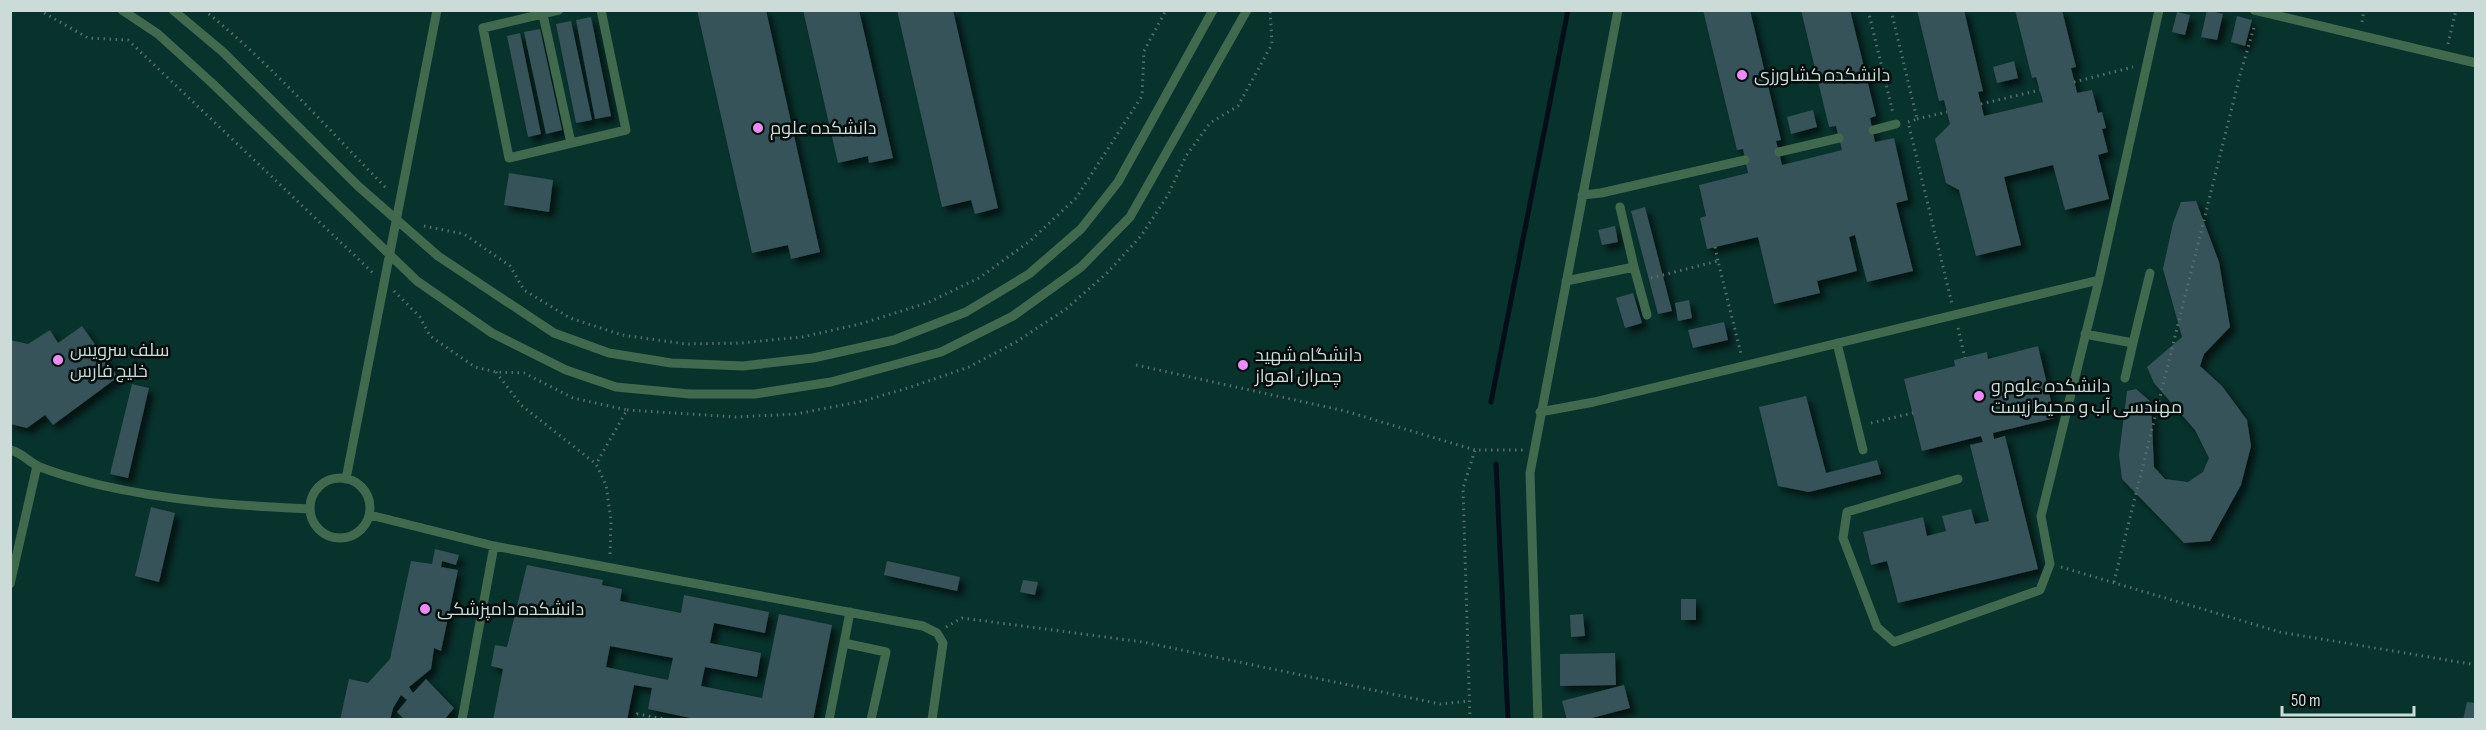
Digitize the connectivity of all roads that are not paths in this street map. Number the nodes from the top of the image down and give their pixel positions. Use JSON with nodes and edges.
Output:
{"nodes":[{"id":1,"x":122,"y":10,"type":"edge"},
{"id":2,"x":173,"y":10,"type":"edge"},
{"id":3,"x":437,"y":10,"type":"edge"},
{"id":4,"x":560,"y":10,"type":"edge"},
{"id":5,"x":601,"y":10,"type":"edge"},
{"id":6,"x":1213,"y":10,"type":"edge"},
{"id":7,"x":1247,"y":10,"type":"edge"},
{"id":8,"x":1618,"y":10,"type":"edge"},
{"id":9,"x":2159,"y":10,"type":"edge"},
{"id":10,"x":2256,"y":11,"type":"edge"},
{"id":11,"x":543,"y":12,"type":"edge"},
{"id":12,"x":2475,"y":63,"type":"edge"},
{"id":13,"x":1896,"y":124,"type":"road end"},
{"id":14,"x":1873,"y":130,"type":"dead end"},
{"id":15,"x":1839,"y":138,"type":"dead end"},
{"id":16,"x":571,"y":143,"type":"junction"},
{"id":17,"x":1779,"y":152,"type":"dead end"},
{"id":18,"x":1745,"y":160,"type":"dead end"},
{"id":19,"x":1582,"y":195,"type":"junction"},
{"id":20,"x":1620,"y":207,"type":"dead end"},
{"id":21,"x":396,"y":219,"type":"junction"},
{"id":22,"x":389,"y":254,"type":"junction"},
{"id":23,"x":1634,"y":267,"type":"junction"},
{"id":24,"x":2150,"y":273,"type":"dead end"},
{"id":25,"x":2099,"y":280,"type":"junction"},
{"id":26,"x":1566,"y":281,"type":"junction"},
{"id":27,"x":1647,"y":315,"type":"dead end"},
{"id":28,"x":2085,"y":334,"type":"junction"},
{"id":29,"x":1837,"y":343,"type":"junction"},
{"id":30,"x":2133,"y":343,"type":"junction"},
{"id":31,"x":2125,"y":378,"type":"dead end"},
{"id":32,"x":1540,"y":412,"type":"junction"},
{"id":33,"x":10,"y":450,"type":"edge"},
{"id":34,"x":1863,"y":450,"type":"dead end"},
{"id":35,"x":37,"y":466,"type":"junction"},
{"id":36,"x":345,"y":479,"type":"junction"},
{"id":37,"x":1958,"y":479,"type":"dead end"},
{"id":38,"x":310,"y":509,"type":"junction"},
{"id":39,"x":370,"y":515,"type":"junction"},
{"id":40,"x":494,"y":546,"type":"junction"},
{"id":41,"x":10,"y":584,"type":"edge"},
{"id":42,"x":850,"y":612,"type":"junction"},
{"id":43,"x":844,"y":643,"type":"junction"},
{"id":44,"x":462,"y":720,"type":"edge"},
{"id":45,"x":829,"y":720,"type":"edge"},
{"id":46,"x":872,"y":720,"type":"edge"},
{"id":47,"x":932,"y":720,"type":"edge"},
{"id":48,"x":1538,"y":720,"type":"edge"}],
"edges":[{"from":1,"to":22,"type":"lane"},
{"from":2,"to":21,"type":"lane"},
{"from":3,"to":21,"type":"lane"},
{"from":4,"to":11,"type":"lane"},
{"from":5,"to":16,"type":"lane"},
{"from":6,"to":21,"type":"lane"},
{"from":7,"to":22,"type":"lane"},
{"from":8,"to":19,"type":"lane"},
{"from":9,"to":25,"type":"lane"},
{"from":10,"to":12,"type":"lane"},
{"from":11,"to":16,"type":"lane"},
{"from":11,"to":16,"type":"lane"},
{"from":13,"to":14,"type":"lane"},
{"from":15,"to":17,"type":"lane"},
{"from":18,"to":19,"type":"lane"},
{"from":19,"to":26,"type":"lane"},
{"from":20,"to":23,"type":"lane"},
{"from":21,"to":22,"type":"lane"},
{"from":22,"to":36,"type":"lane"},
{"from":23,"to":26,"type":"lane"},
{"from":23,"to":27,"type":"lane"},
{"from":24,"to":30,"type":"lane"},
{"from":25,"to":28,"type":"lane"},
{"from":25,"to":29,"type":"lane"},
{"from":26,"to":32,"type":"lane"},
{"from":28,"to":30,"type":"lane"},
{"from":28,"to":37,"type":"lane"},
{"from":29,"to":32,"type":"lane"},
{"from":29,"to":34,"type":"lane"},
{"from":30,"to":31,"type":"lane"},
{"from":32,"to":48,"type":"lane"},
{"from":33,"to":35,"type":"lane"},
{"from":35,"to":38,"type":"lane"},
{"from":35,"to":41,"type":"lane"},
{"from":36,"to":38,"type":"lane"},
{"from":36,"to":39,"type":"lane"},
{"from":38,"to":39,"type":"lane"},
{"from":39,"to":40,"type":"lane"},
{"from":40,"to":42,"type":"lane"},
{"from":40,"to":44,"type":"lane"},
{"from":42,"to":43,"type":"lane"},
{"from":42,"to":47,"type":"lane"},
{"from":43,"to":45,"type":"lane"},
{"from":43,"to":46,"type":"lane"}]}
